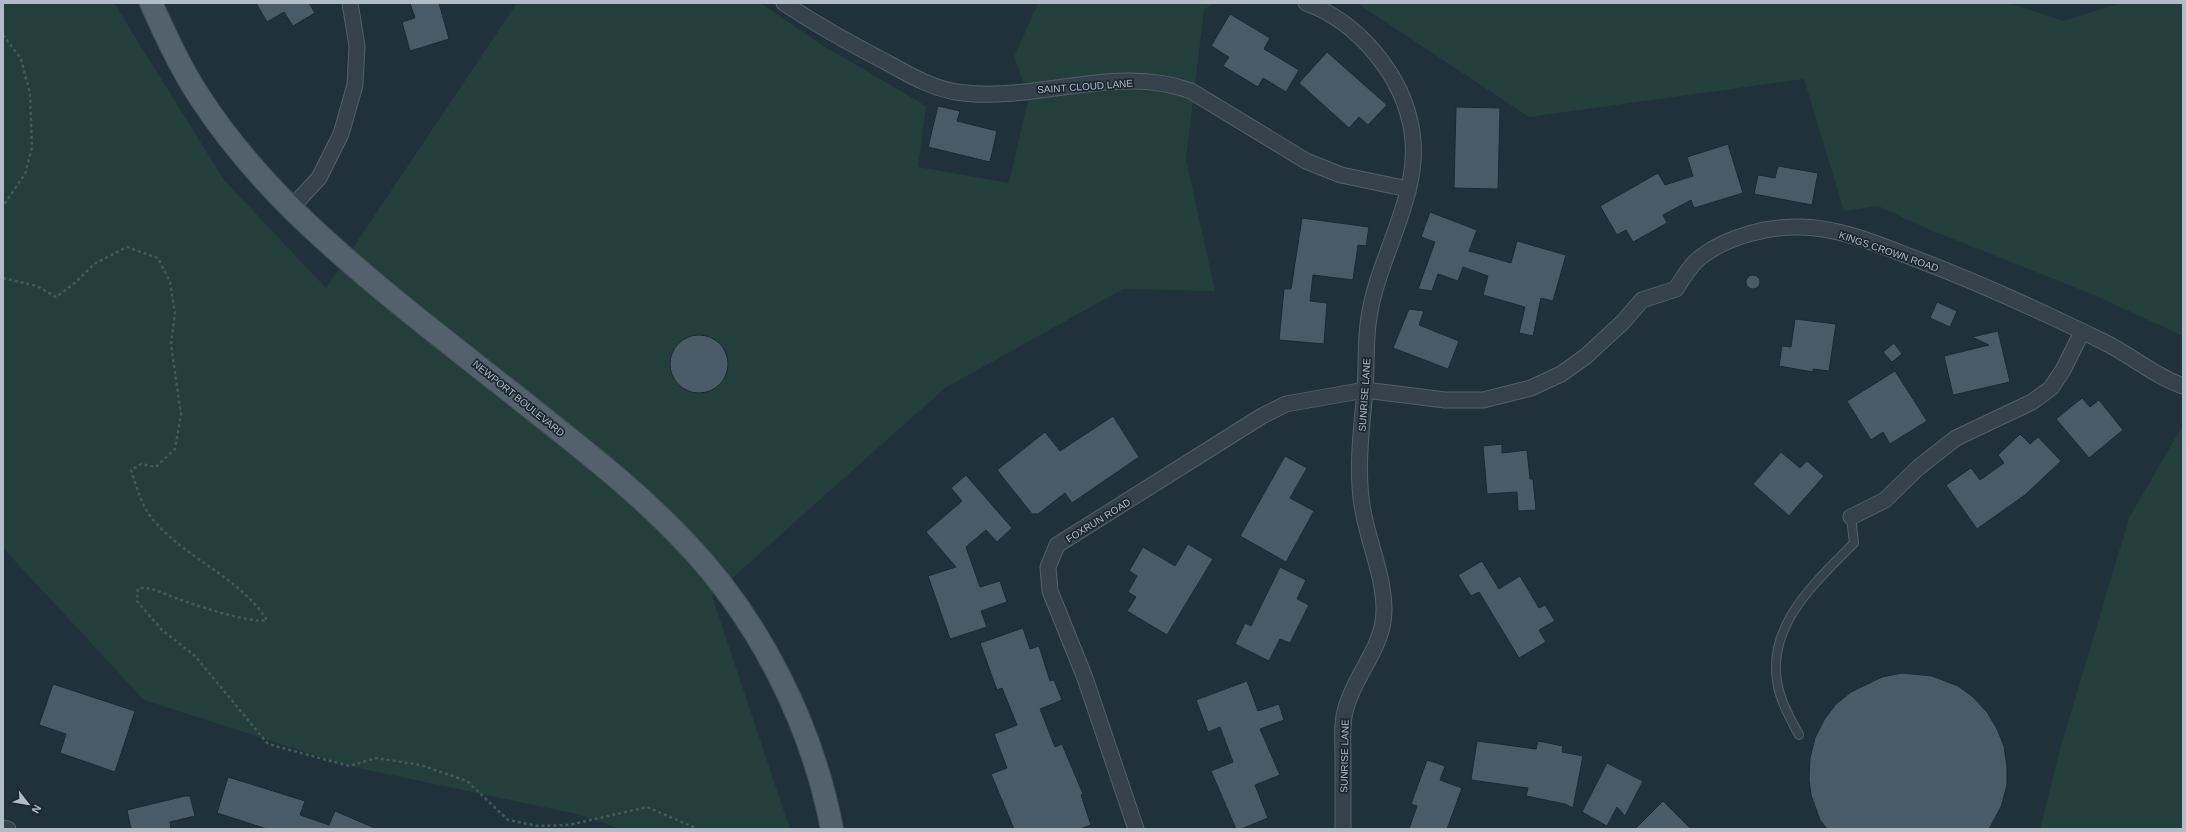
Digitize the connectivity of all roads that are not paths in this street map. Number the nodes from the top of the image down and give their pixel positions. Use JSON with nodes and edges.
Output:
{"nodes":[{"id":1,"x":151,"y":3,"type":"edge"},
{"id":2,"x":350,"y":3,"type":"edge"},
{"id":3,"x":784,"y":3,"type":"edge"},
{"id":4,"x":1306,"y":3,"type":"edge"},
{"id":5,"x":1408,"y":189,"type":"junction"},
{"id":6,"x":291,"y":208,"type":"junction"},
{"id":7,"x":2082,"y":332,"type":"junction"},
{"id":8,"x":2183,"y":386,"type":"edge"},
{"id":9,"x":1365,"y":390,"type":"junction"},
{"id":10,"x":1851,"y":517,"type":"joint"},
{"id":11,"x":1799,"y":735,"type":"dead end"},
{"id":12,"x":3,"y":828,"type":"edge"},
{"id":13,"x":8,"y":829,"type":"edge"},
{"id":14,"x":832,"y":829,"type":"edge"},
{"id":15,"x":1136,"y":829,"type":"edge"},
{"id":16,"x":1343,"y":829,"type":"edge"}],
"edges":[{"from":1,"to":6,"type":"main road","name":"NEWPORT BOULEVARD"},
{"from":2,"to":6,"type":"street"},
{"from":3,"to":5,"type":"street","name":"SAINT CLOUD LANE"},
{"from":4,"to":5,"type":"street","name":"SUNRISE LANE"},
{"from":5,"to":9,"type":"street","name":"SUNRISE LANE"},
{"from":6,"to":14,"type":"main road","name":"NEWPORT BOULEVARD"},
{"from":7,"to":8,"type":"street","name":"KINGS CROWN ROAD"},
{"from":7,"to":9,"type":"street","name":"KINGS CROWN ROAD"},
{"from":7,"to":10,"type":"street"},
{"from":9,"to":15,"type":"street","name":"FOXRUN ROAD"},
{"from":9,"to":16,"type":"street","name":"SUNRISE LANE"},
{"from":10,"to":11,"type":"lane"},
{"from":12,"to":13,"type":"street"}]}
